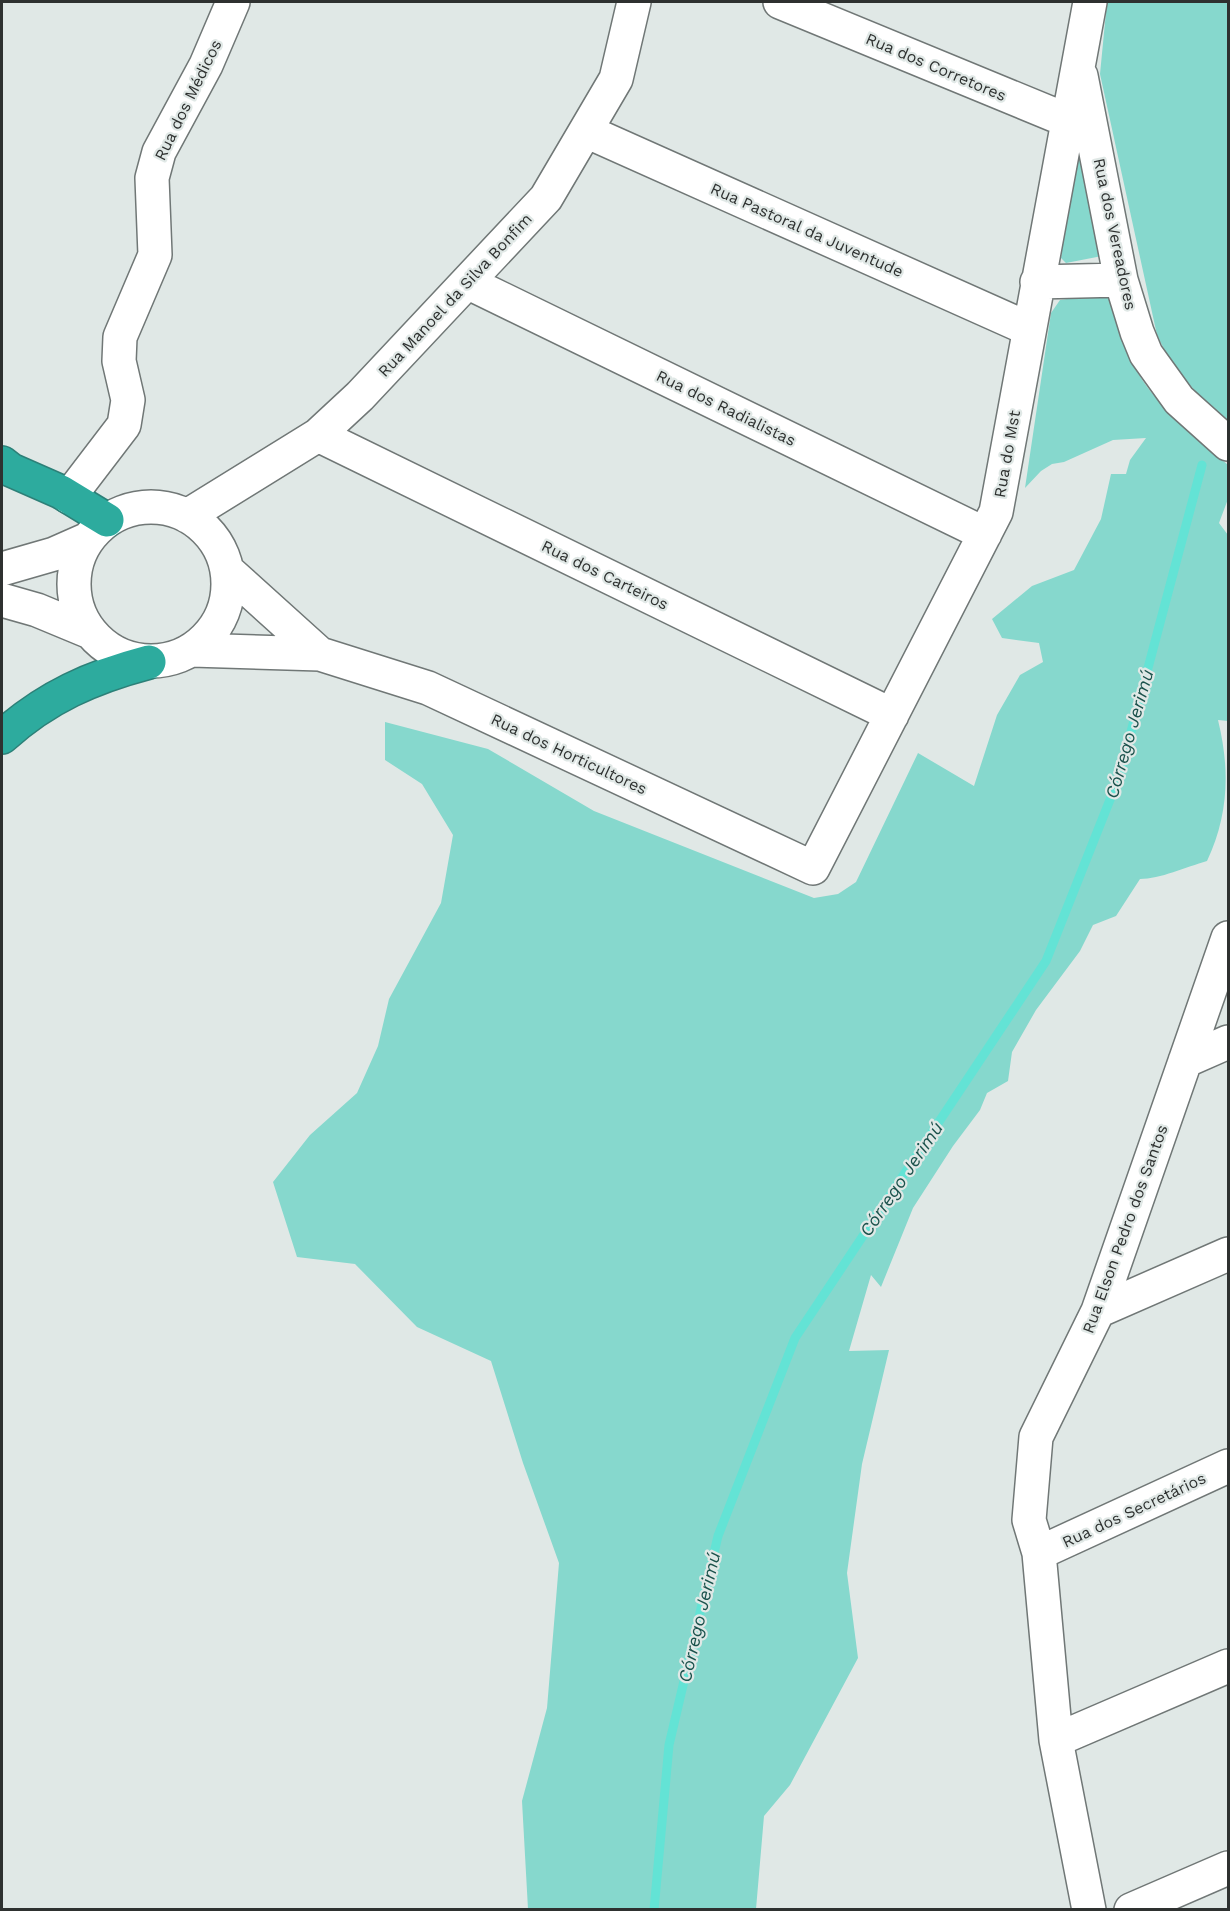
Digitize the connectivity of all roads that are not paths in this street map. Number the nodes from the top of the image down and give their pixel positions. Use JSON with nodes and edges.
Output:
{"nodes":[{"id":1,"x":233,"y":2,"type":"edge"},
{"id":2,"x":634,"y":2,"type":"edge"},
{"id":3,"x":780,"y":2,"type":"edge"},
{"id":4,"x":1090,"y":2,"type":"edge"},
{"id":5,"x":1081,"y":126,"type":"junction"},
{"id":6,"x":586,"y":131,"type":"junction"},
{"id":7,"x":1121,"y":280,"type":"junction"},
{"id":8,"x":468,"y":282,"type":"junction"},
{"id":9,"x":1037,"y":282,"type":"junction"},
{"id":10,"x":1029,"y":329,"type":"junction"},
{"id":11,"x":318,"y":435,"type":"junction"},
{"id":12,"x":1228,"y":444,"type":"edge"},
{"id":13,"x":2,"y":463,"type":"edge"},
{"id":14,"x":69,"y":497,"type":"junction"},
{"id":15,"x":187,"y":516,"type":"junction"},
{"id":16,"x":97,"y":530,"type":"junction"},
{"id":17,"x":985,"y":534,"type":"junction"},
{"id":18,"x":2,"y":569,"type":"edge"},
{"id":19,"x":228,"y":571,"type":"junction"},
{"id":20,"x":2,"y":600,"type":"edge"},
{"id":21,"x":90,"y":632,"type":"junction"},
{"id":22,"x":192,"y":650,"type":"junction"},
{"id":23,"x":320,"y":654,"type":"junction"},
{"id":24,"x":149,"y":662,"type":"junction"},
{"id":25,"x":892,"y":715,"type":"junction"},
{"id":26,"x":2,"y":737,"type":"edge"},
{"id":27,"x":813,"y":868,"type":"joint"},
{"id":28,"x":1228,"y":938,"type":"edge"},
{"id":29,"x":1228,"y":1042,"type":"edge"},
{"id":30,"x":1185,"y":1061,"type":"junction"},
{"id":31,"x":1228,"y":1254,"type":"edge"},
{"id":32,"x":1098,"y":1311,"type":"junction"},
{"id":33,"x":1228,"y":1467,"type":"edge"},
{"id":34,"x":1039,"y":1553,"type":"junction"},
{"id":35,"x":1228,"y":1666,"type":"edge"},
{"id":36,"x":1056,"y":1740,"type":"junction"},
{"id":37,"x":1228,"y":1868,"type":"edge"},
{"id":38,"x":1089,"y":1910,"type":"edge"},
{"id":39,"x":1131,"y":1910,"type":"edge"}],
"edges":[{"from":1,"to":14,"type":"street","name":"Rua dos Médicos"},
{"from":2,"to":6,"type":"street","name":"Rua Manoel da Silva Bonfim"},
{"from":3,"to":5,"type":"street","name":"Rua dos Corretores"},
{"from":4,"to":5,"type":"street","name":"Rua do Mst"},
{"from":5,"to":7,"type":"street","name":"Rua dos Vereadores"},
{"from":5,"to":9,"type":"street","name":"Rua do Mst"},
{"from":6,"to":8,"type":"street","name":"Rua Manoel da Silva Bonfim"},
{"from":6,"to":10,"type":"street","name":"Rua Pastoral da Juventude"},
{"from":7,"to":9,"type":"street"},
{"from":7,"to":12,"type":"street","name":"Rua dos Vereadores"},
{"from":8,"to":11,"type":"street","name":"Rua Manoel da Silva Bonfim"},
{"from":8,"to":17,"type":"street","name":"Rua dos Radialistas"},
{"from":9,"to":10,"type":"street","name":"Rua do Mst"},
{"from":10,"to":17,"type":"street","name":"Rua do Mst"},
{"from":11,"to":15,"type":"street","name":"Rua Manoel da Silva Bonfim"},
{"from":11,"to":25,"type":"street","name":"Rua dos Carteiros"},
{"from":13,"to":14,"type":"highway"},
{"from":14,"to":16,"type":"highway"},
{"from":15,"to":16,"type":"street"},
{"from":15,"to":19,"type":"street"},
{"from":16,"to":18,"type":"street"},
{"from":16,"to":21,"type":"street"},
{"from":17,"to":25,"type":"street","name":"Rua do Mst"},
{"from":19,"to":22,"type":"street"},
{"from":19,"to":23,"type":"street","name":"Rua dos Horticultores"},
{"from":20,"to":21,"type":"street"},
{"from":21,"to":24,"type":"street"},
{"from":22,"to":23,"type":"street","name":"Rua dos Horticultores"},
{"from":22,"to":24,"type":"street"},
{"from":23,"to":27,"type":"street","name":"Rua dos Horticultores"},
{"from":24,"to":26,"type":"highway"},
{"from":25,"to":27,"type":"street","name":"Rua do Mst"},
{"from":28,"to":30,"type":"street","name":"Rua Elson Pedro dos Santos"},
{"from":29,"to":30,"type":"street"},
{"from":30,"to":32,"type":"street","name":"Rua Elson Pedro dos Santos"},
{"from":31,"to":32,"type":"street"},
{"from":32,"to":34,"type":"street","name":"Rua Elson Pedro dos Santos"},
{"from":33,"to":34,"type":"street","name":"Rua dos Secretários"},
{"from":34,"to":36,"type":"street","name":"Rua Elson Pedro dos Santos"},
{"from":35,"to":36,"type":"street"},
{"from":36,"to":38,"type":"street","name":"Rua Elson Pedro dos Santos"},
{"from":37,"to":39,"type":"street"}]}
